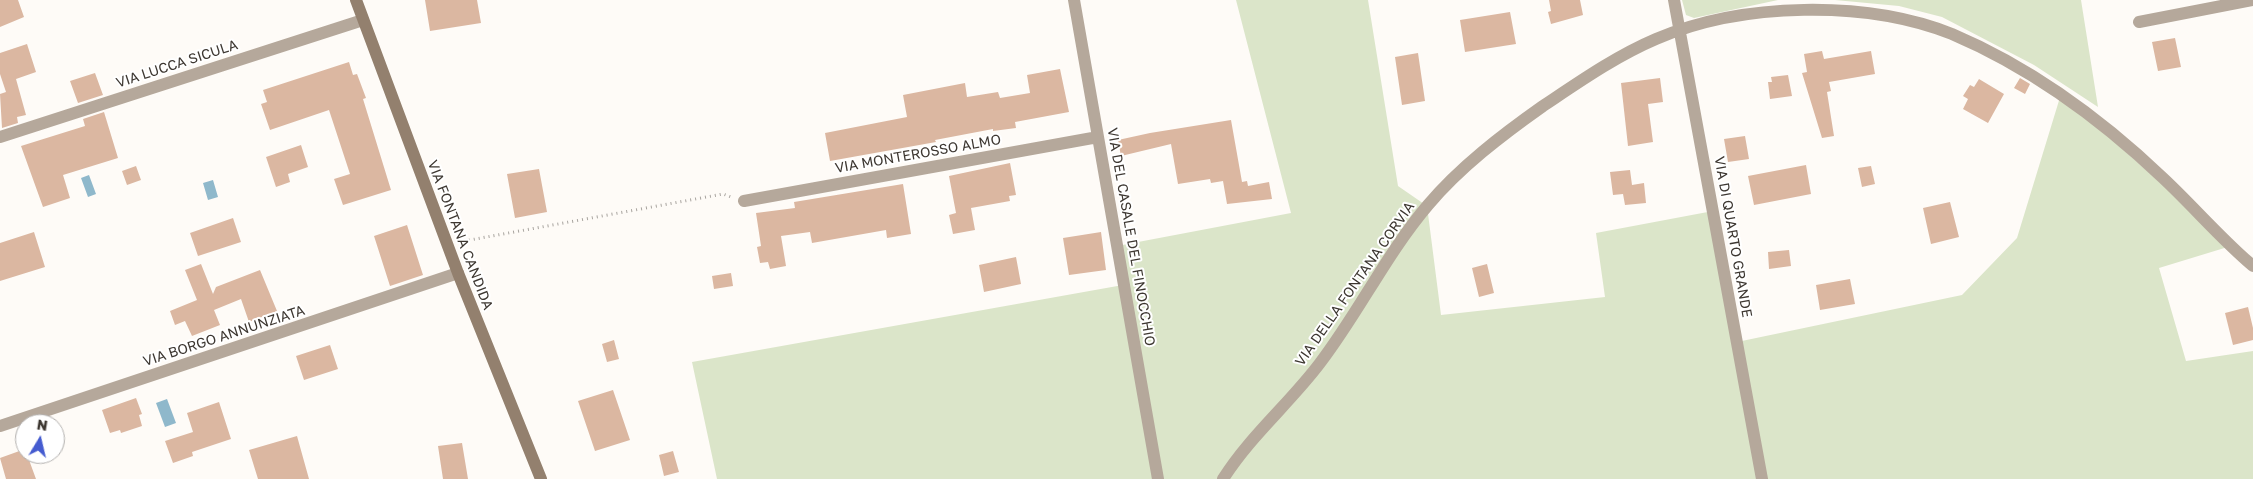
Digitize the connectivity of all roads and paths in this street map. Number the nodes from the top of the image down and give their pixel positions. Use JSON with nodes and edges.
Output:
{"nodes":[{"id":1,"x":356,"y":0,"type":"edge"},
{"id":2,"x":1074,"y":0,"type":"edge"},
{"id":3,"x":1674,"y":0,"type":"edge"},
{"id":4,"x":2252,"y":0,"type":"edge"},
{"id":5,"x":363,"y":20,"type":"junction"},
{"id":6,"x":2139,"y":22,"type":"dead end"},
{"id":7,"x":1679,"y":30,"type":"junction"},
{"id":8,"x":0,"y":137,"type":"edge"},
{"id":9,"x":1098,"y":137,"type":"junction"},
{"id":10,"x":744,"y":201,"type":"joint"},
{"id":11,"x":447,"y":244,"type":"junction"},
{"id":12,"x":2253,"y":266,"type":"edge"},
{"id":13,"x":458,"y":274,"type":"junction"},
{"id":14,"x":0,"y":426,"type":"edge"},
{"id":15,"x":541,"y":479,"type":"edge"},
{"id":16,"x":1158,"y":479,"type":"edge"},
{"id":17,"x":1223,"y":479,"type":"edge"},
{"id":18,"x":1762,"y":479,"type":"edge"}],
"edges":[{"from":1,"to":5,"type":"main road","name":"VIA FONTANA CANDIDA"},
{"from":2,"to":9,"type":"street","name":"VIA DEL CASALE DEL FINOCCHIO"},
{"from":3,"to":7,"type":"street","name":"VIA DI QUARTO GRANDE"},
{"from":4,"to":6,"type":"street"},
{"from":5,"to":8,"type":"street","name":"VIA LUCCA SICULA"},
{"from":5,"to":11,"type":"main road","name":"VIA FONTANA CANDIDA"},
{"from":7,"to":12,"type":"street","name":"VIA DELLA FONTANA CORVIA"},
{"from":7,"to":17,"type":"street","name":"VIA DELLA FONTANA CORVIA"},
{"from":7,"to":18,"type":"street","name":"VIA DI QUARTO GRANDE"},
{"from":9,"to":10,"type":"street","name":"VIA MONTEROSSO ALMO"},
{"from":9,"to":16,"type":"street","name":"VIA DEL CASALE DEL FINOCCHIO"},
{"from":10,"to":11,"type":"path"},
{"from":11,"to":13,"type":"main road","name":"VIA FONTANA CANDIDA"},
{"from":13,"to":14,"type":"street","name":"VIA BORGO ANNUNZIATA"},
{"from":13,"to":15,"type":"main road","name":"VIA FONTANA CANDIDA"}]}
